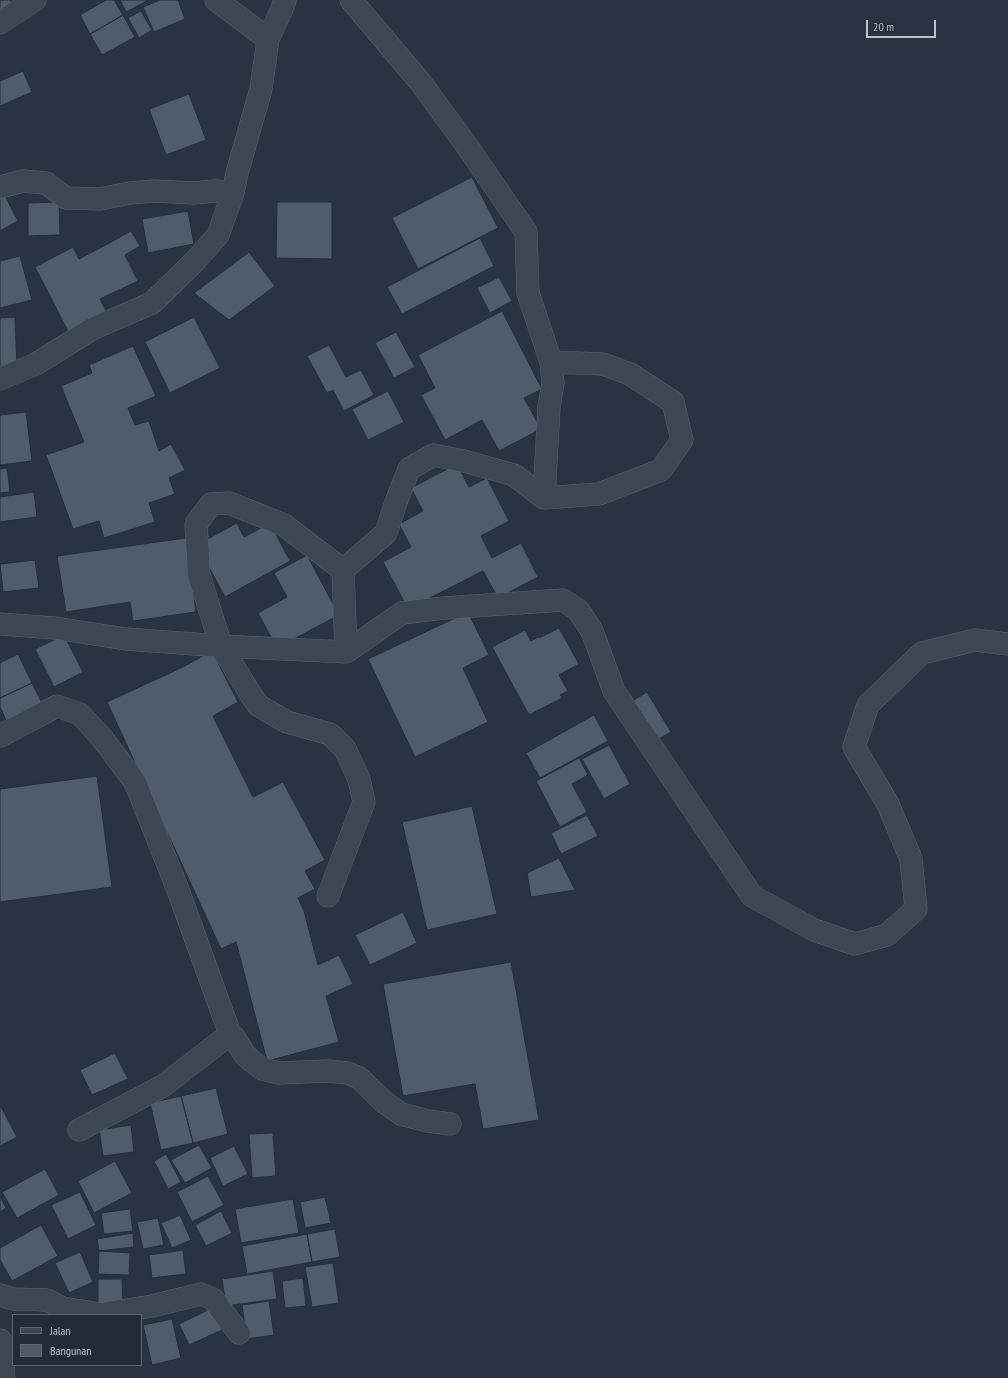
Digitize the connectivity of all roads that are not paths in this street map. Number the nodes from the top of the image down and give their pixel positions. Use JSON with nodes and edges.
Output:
{"nodes":[{"id":1,"x":35,"y":0,"type":"edge"},
{"id":2,"x":216,"y":0,"type":"edge"},
{"id":3,"x":285,"y":0,"type":"edge"},
{"id":4,"x":351,"y":0,"type":"edge"},
{"id":5,"x":0,"y":24,"type":"edge"},
{"id":6,"x":268,"y":39,"type":"junction"},
{"id":7,"x":0,"y":188,"type":"edge"},
{"id":8,"x":233,"y":193,"type":"junction"},
{"id":9,"x":551,"y":362,"type":"junction"},
{"id":10,"x":0,"y":379,"type":"edge"},
{"id":11,"x":544,"y":498,"type":"junction"},
{"id":12,"x":343,"y":570,"type":"junction"},
{"id":13,"x":0,"y":624,"type":"edge"},
{"id":14,"x":1008,"y":644,"type":"edge"},
{"id":15,"x":220,"y":646,"type":"junction"},
{"id":16,"x":346,"y":652,"type":"junction"},
{"id":17,"x":0,"y":736,"type":"edge"},
{"id":18,"x":328,"y":896,"type":"dead end"},
{"id":19,"x":230,"y":1034,"type":"junction"},
{"id":20,"x":450,"y":1124,"type":"dead end"},
{"id":21,"x":79,"y":1130,"type":"dead end"},
{"id":22,"x":0,"y":1295,"type":"edge"},
{"id":23,"x":239,"y":1333,"type":"dead end"},
{"id":24,"x":0,"y":1340,"type":"edge"},
{"id":25,"x":2,"y":1378,"type":"edge"}],
"edges":[{"from":1,"to":5,"type":"street"},
{"from":2,"to":6,"type":"street"},
{"from":3,"to":6,"type":"street"},
{"from":4,"to":9,"type":"street"},
{"from":6,"to":8,"type":"street"},
{"from":7,"to":8,"type":"street"},
{"from":8,"to":10,"type":"street"},
{"from":9,"to":11,"type":"street"},
{"from":9,"to":11,"type":"street"},
{"from":11,"to":12,"type":"street"},
{"from":12,"to":15,"type":"street"},
{"from":12,"to":16,"type":"street"},
{"from":13,"to":15,"type":"street"},
{"from":14,"to":16,"type":"street"},
{"from":15,"to":16,"type":"street"},
{"from":15,"to":18,"type":"street"},
{"from":17,"to":19,"type":"street"},
{"from":19,"to":20,"type":"street"},
{"from":19,"to":21,"type":"street"},
{"from":22,"to":23,"type":"street"},
{"from":24,"to":25,"type":"street"}]}
